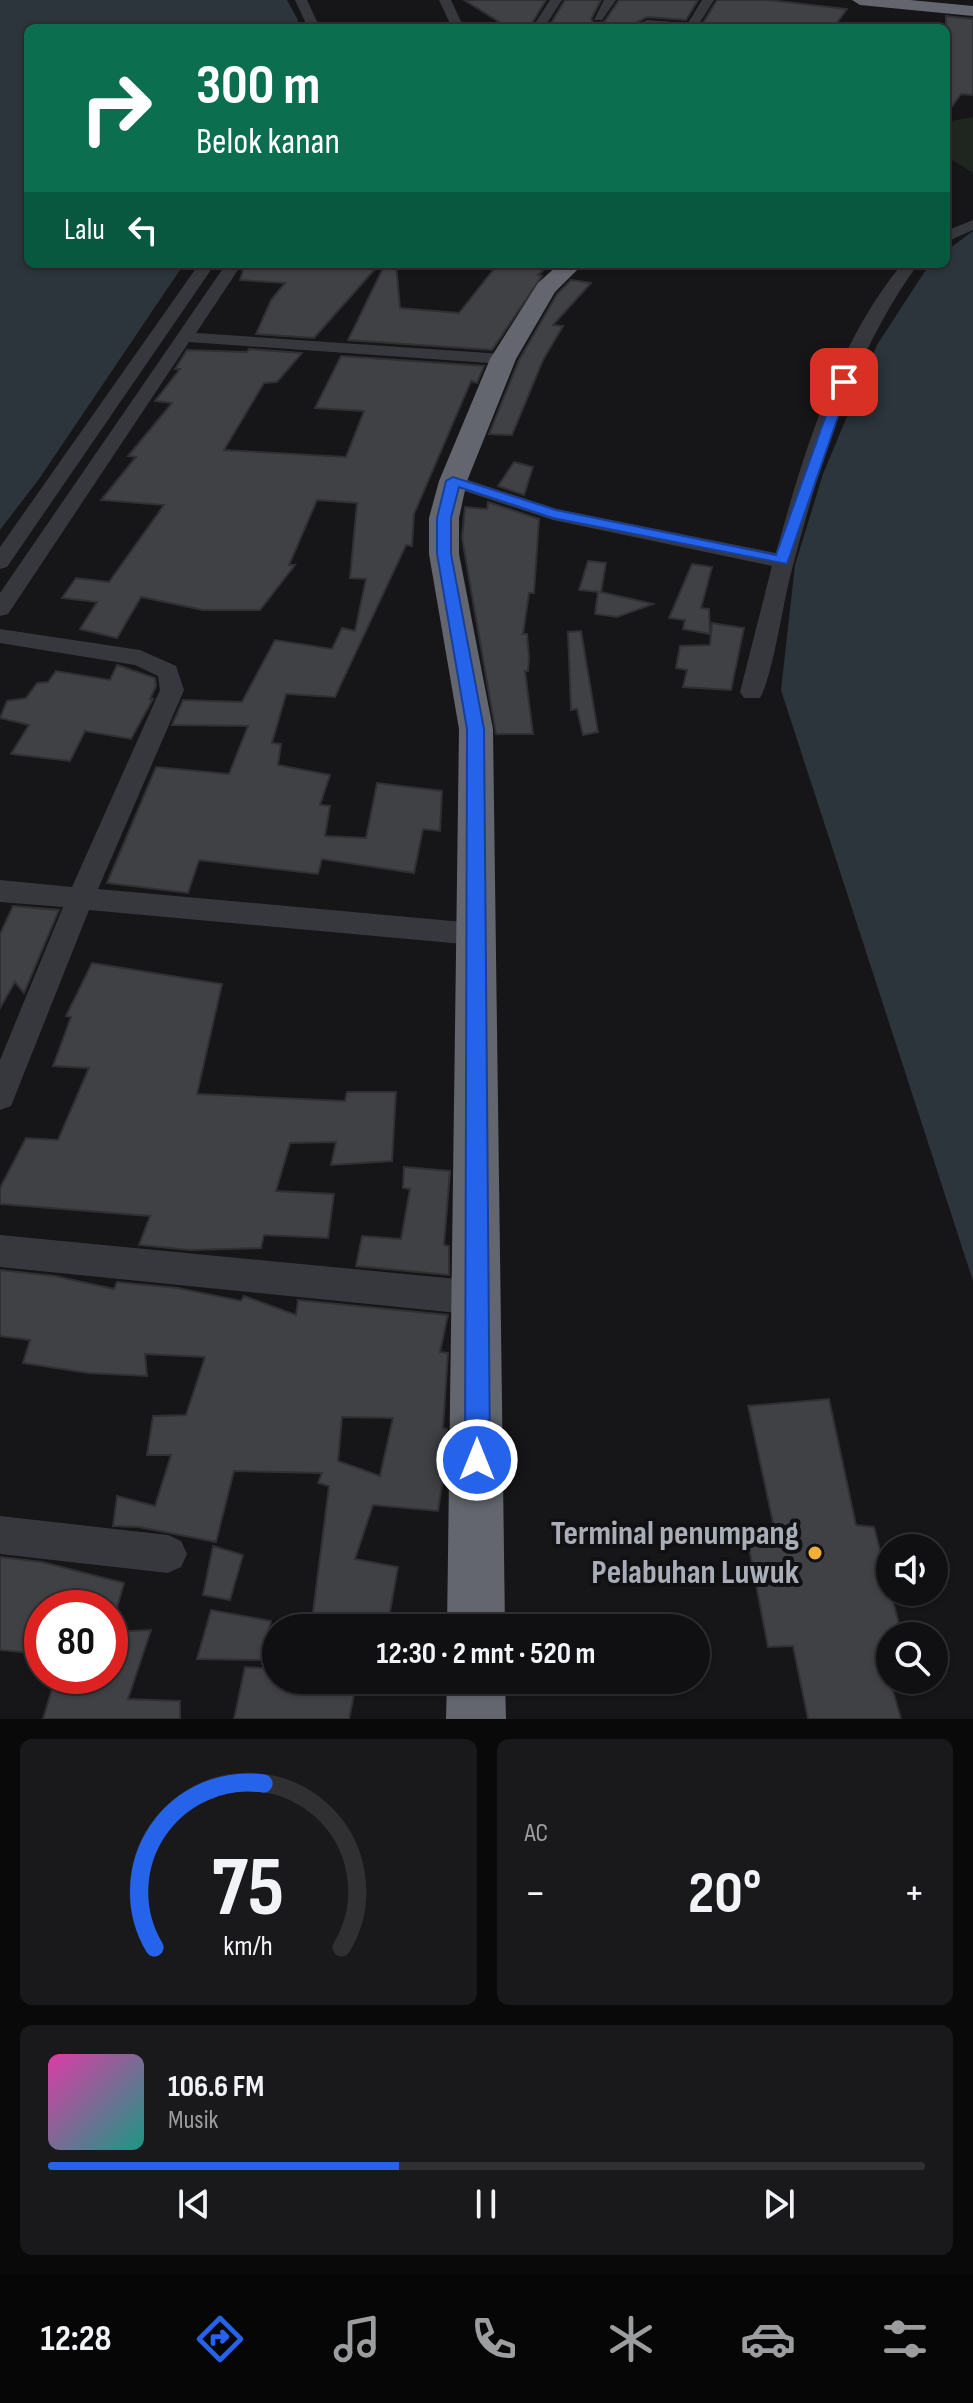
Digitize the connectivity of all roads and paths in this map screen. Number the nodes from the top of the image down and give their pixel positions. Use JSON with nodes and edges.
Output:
{"nodes":[{"id":1,"x":301,"y":0,"type":"edge"},
{"id":2,"x":445,"y":0,"type":"edge"},
{"id":3,"x":556,"y":0,"type":"edge"},
{"id":4,"x":610,"y":0,"type":"edge"},
{"id":5,"x":708,"y":0,"type":"edge"},
{"id":6,"x":869,"y":4,"type":"edge"},
{"id":7,"x":973,"y":11,"type":"edge"},
{"id":8,"x":598,"y":18,"type":"dead end"},
{"id":9,"x":647,"y":23,"type":"dead end"},
{"id":10,"x":312,"y":24,"type":"edge"},
{"id":11,"x":456,"y":24,"type":"edge"},
{"id":12,"x":541,"y":24,"type":"edge"},
{"id":13,"x":656,"y":24,"type":"edge"},
{"id":14,"x":694,"y":24,"type":"edge"},
{"id":15,"x":973,"y":224,"type":"edge"},
{"id":16,"x":950,"y":235,"type":"edge"},
{"id":17,"x":204,"y":268,"type":"edge"},
{"id":18,"x":231,"y":268,"type":"edge"},
{"id":19,"x":568,"y":268,"type":"edge"},
{"id":20,"x":907,"y":268,"type":"edge"},
{"id":21,"x":184,"y":337,"type":"junction"},
{"id":22,"x":503,"y":359,"type":"junction"},
{"id":23,"x":74,"y":457,"type":"junction"},
{"id":24,"x":102,"y":458,"type":"junction"},
{"id":25,"x":453,"y":481,"type":"junction"},
{"id":26,"x":782,"y":561,"type":"junction"},
{"id":27,"x":0,"y":562,"type":"edge"},
{"id":28,"x":0,"y":609,"type":"edge"},
{"id":29,"x":0,"y":636,"type":"edge"},
{"id":30,"x":752,"y":692,"type":"dead end"},
{"id":31,"x":0,"y":891,"type":"edge"},
{"id":32,"x":79,"y":901,"type":"junction"},
{"id":33,"x":474,"y":934,"type":"junction"},
{"id":34,"x":0,"y":1096,"type":"edge"},
{"id":35,"x":0,"y":1251,"type":"edge"},
{"id":36,"x":478,"y":1298,"type":"junction"},
{"id":37,"x":0,"y":1535,"type":"edge"},
{"id":38,"x":168,"y":1554,"type":"dead end"},
{"id":39,"x":476,"y":1614,"type":"edge"},
{"id":40,"x":476,"y":1694,"type":"edge"},
{"id":41,"x":476,"y":1719,"type":"edge"}],
"edges":[{"from":1,"to":10,"type":"street"},
{"from":2,"to":11,"type":"street"},
{"from":3,"to":12,"type":"street"},
{"from":4,"to":8,"type":"street"},
{"from":5,"to":14,"type":"street"},
{"from":6,"to":7,"type":"highway"},
{"from":9,"to":13,"type":"street"},
{"from":15,"to":16,"type":"street"},
{"from":17,"to":23,"type":"street"},
{"from":18,"to":21,"type":"street"},
{"from":19,"to":22,"type":"highway"},
{"from":20,"to":26,"type":"street"},
{"from":21,"to":22,"type":"street"},
{"from":21,"to":24,"type":"street"},
{"from":22,"to":25,"type":"highway"},
{"from":23,"to":24,"type":"street"},
{"from":23,"to":27,"type":"street"},
{"from":24,"to":28,"type":"street"},
{"from":25,"to":26,"type":"street"},
{"from":25,"to":33,"type":"highway"},
{"from":26,"to":30,"type":"street"},
{"from":29,"to":32,"type":"street"},
{"from":31,"to":32,"type":"street"},
{"from":32,"to":33,"type":"street"},
{"from":32,"to":34,"type":"street"},
{"from":33,"to":36,"type":"highway"},
{"from":35,"to":36,"type":"street"},
{"from":36,"to":39,"type":"highway"},
{"from":37,"to":38,"type":"street"},
{"from":40,"to":41,"type":"highway"}]}
